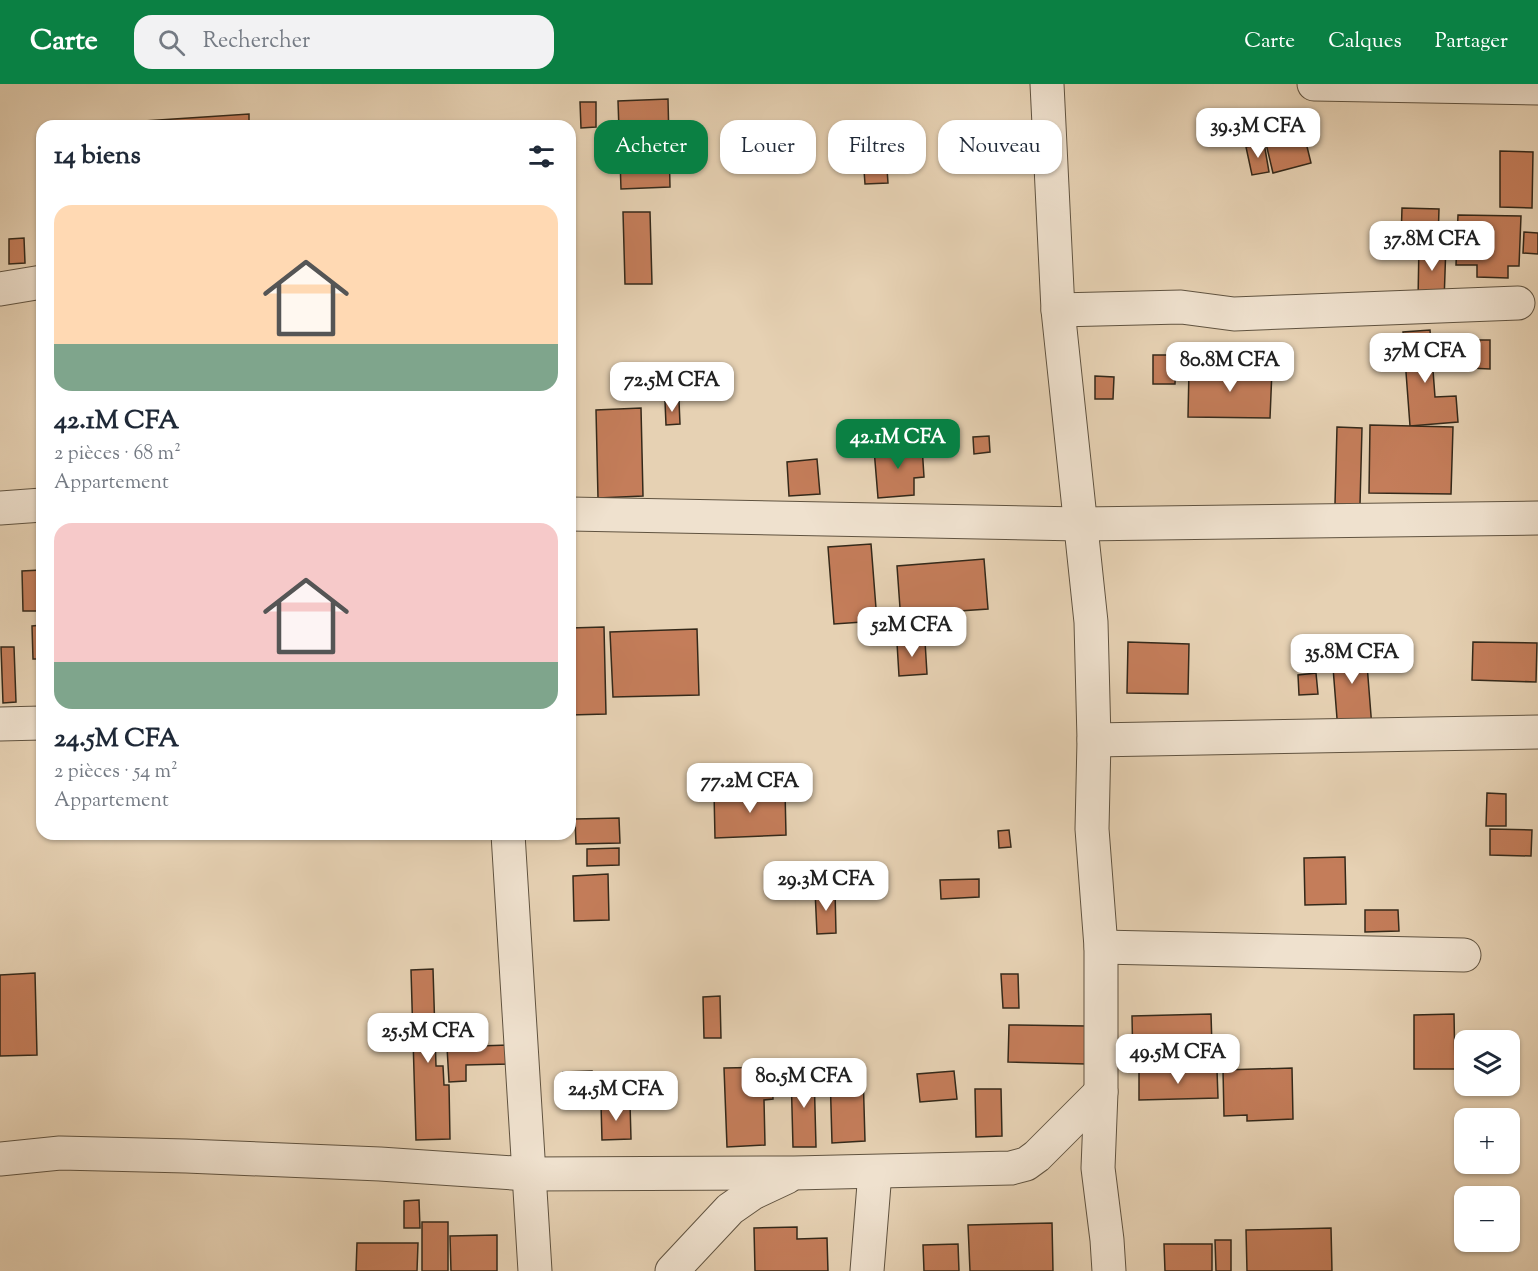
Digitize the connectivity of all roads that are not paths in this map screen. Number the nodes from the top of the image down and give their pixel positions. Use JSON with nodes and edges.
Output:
{"nodes":[{"id":1,"x":1047,"y":84,"type":"edge"},
{"id":2,"x":1314,"y":84,"type":"edge"},
{"id":3,"x":1538,"y":88,"type":"edge"},
{"id":4,"x":36,"y":283,"type":"edge"},
{"id":5,"x":0,"y":289,"type":"edge"},
{"id":6,"x":1518,"y":303,"type":"dead end"},
{"id":7,"x":1058,"y":310,"type":"junction"},
{"id":8,"x":36,"y":505,"type":"edge"},
{"id":9,"x":0,"y":508,"type":"edge"},
{"id":10,"x":576,"y":514,"type":"edge"},
{"id":11,"x":1538,"y":518,"type":"edge"},
{"id":12,"x":1080,"y":524,"type":"junction"},
{"id":13,"x":36,"y":723,"type":"edge"},
{"id":14,"x":0,"y":724,"type":"edge"},
{"id":15,"x":1538,"y":732,"type":"edge"},
{"id":16,"x":1094,"y":740,"type":"junction"},
{"id":17,"x":508,"y":840,"type":"edge"},
{"id":18,"x":1101,"y":947,"type":"junction"},
{"id":19,"x":1464,"y":955,"type":"dead end"},
{"id":20,"x":1101,"y":1092,"type":"junction"},
{"id":21,"x":0,"y":1159,"type":"edge"},
{"id":22,"x":874,"y":1172,"type":"junction"},
{"id":23,"x":794,"y":1173,"type":"junction"},
{"id":24,"x":529,"y":1174,"type":"junction"},
{"id":25,"x":535,"y":1271,"type":"edge"},
{"id":26,"x":672,"y":1271,"type":"edge"},
{"id":27,"x":867,"y":1271,"type":"edge"},
{"id":28,"x":1109,"y":1271,"type":"edge"}],
"edges":[{"from":1,"to":7,"type":"street"},
{"from":2,"to":3,"type":"street"},
{"from":4,"to":5,"type":"street"},
{"from":6,"to":7,"type":"street"},
{"from":7,"to":12,"type":"street"},
{"from":8,"to":9,"type":"street"},
{"from":10,"to":12,"type":"street"},
{"from":11,"to":12,"type":"street"},
{"from":12,"to":16,"type":"street"},
{"from":13,"to":14,"type":"street"},
{"from":15,"to":16,"type":"street"},
{"from":16,"to":18,"type":"street"},
{"from":17,"to":24,"type":"street"},
{"from":18,"to":19,"type":"street"},
{"from":18,"to":20,"type":"street"},
{"from":20,"to":22,"type":"street"},
{"from":20,"to":28,"type":"street"},
{"from":21,"to":24,"type":"street"},
{"from":22,"to":23,"type":"street"},
{"from":22,"to":27,"type":"street"},
{"from":23,"to":24,"type":"street"},
{"from":23,"to":26,"type":"street"},
{"from":24,"to":25,"type":"street"}]}
